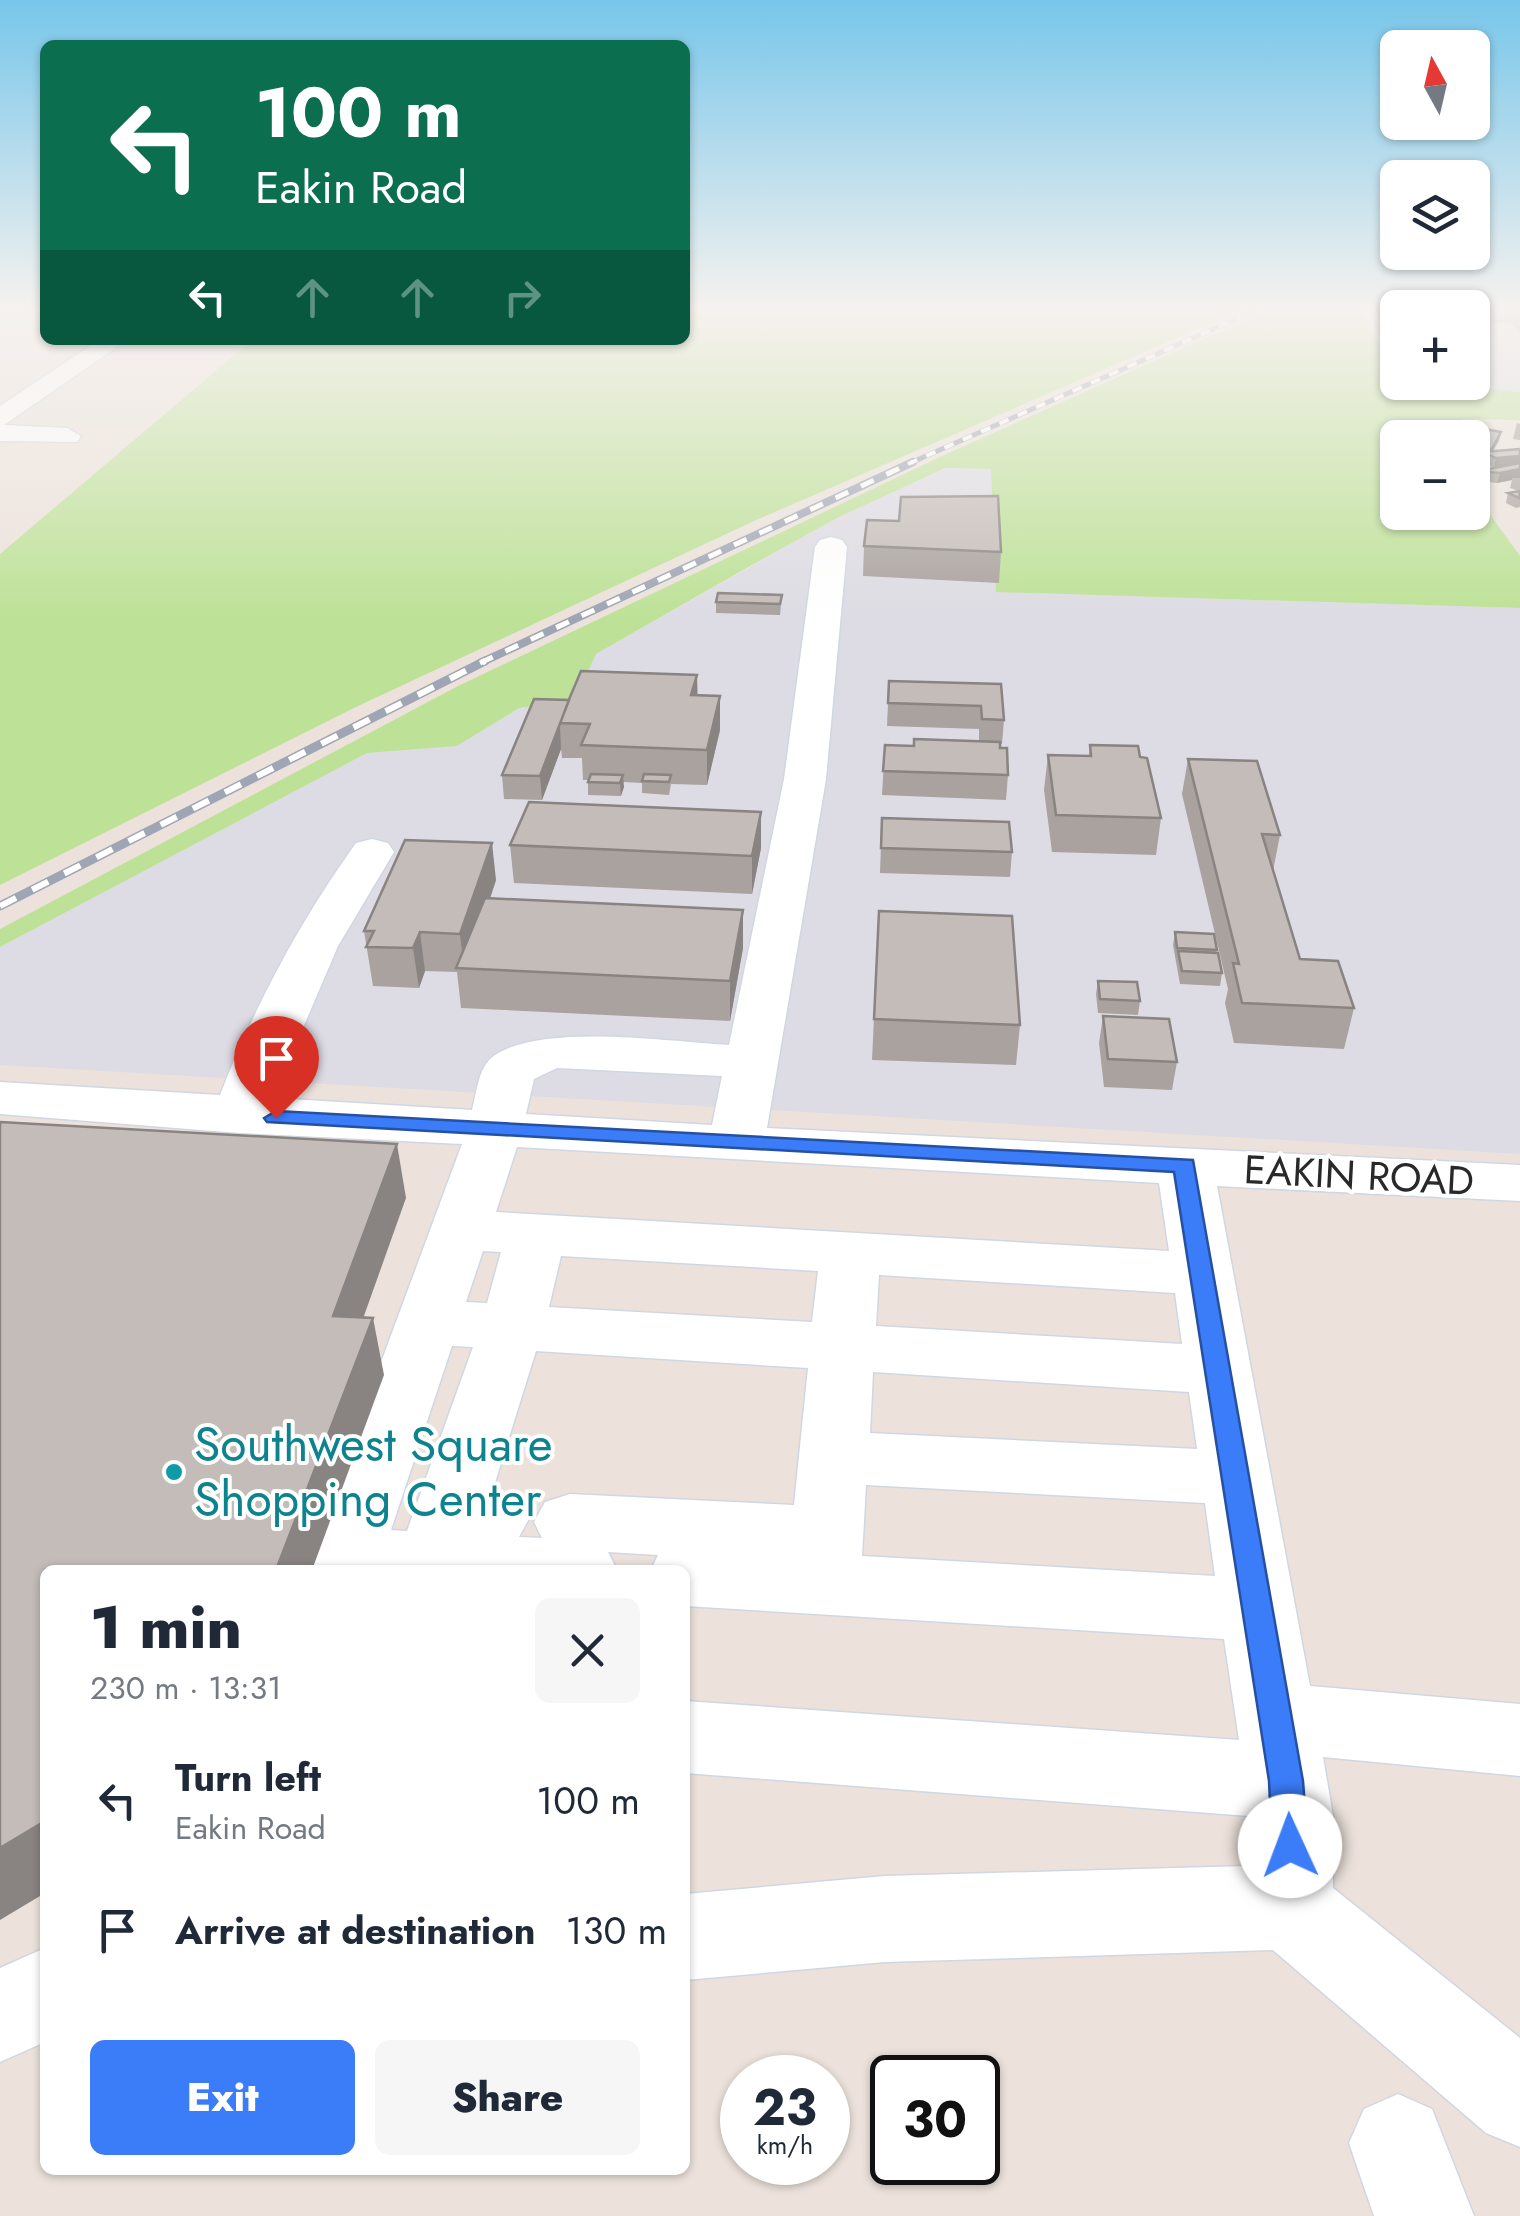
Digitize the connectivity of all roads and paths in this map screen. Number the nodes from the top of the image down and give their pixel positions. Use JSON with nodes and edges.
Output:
{"nodes":[{"id":1,"x":0,"y":433,"type":"edge"},
{"id":2,"x":67,"y":436,"type":"dead end"},
{"id":3,"x":831,"y":546,"type":"dead end"},
{"id":4,"x":372,"y":852,"type":"dead end"},
{"id":5,"x":754,"y":1062,"type":"junction"},
{"id":6,"x":0,"y":1098,"type":"edge"},
{"id":7,"x":239,"y":1116,"type":"junction"},
{"id":8,"x":495,"y":1129,"type":"junction"},
{"id":9,"x":736,"y":1144,"type":"junction"},
{"id":10,"x":1184,"y":1166,"type":"junction"},
{"id":11,"x":1520,"y":1183,"type":"edge"},
{"id":12,"x":460,"y":1230,"type":"junction"},
{"id":13,"x":536,"y":1235,"type":"junction"},
{"id":14,"x":850,"y":1253,"type":"junction"},
{"id":15,"x":1202,"y":1274,"type":"junction"},
{"id":16,"x":428,"y":1322,"type":"junction"},
{"id":17,"x":512,"y":1327,"type":"junction"},
{"id":18,"x":840,"y":1347,"type":"junction"},
{"id":19,"x":1218,"y":1370,"type":"junction"},
{"id":20,"x":832,"y":1457,"type":"junction"},
{"id":21,"x":1236,"y":1478,"type":"junction"},
{"id":22,"x":458,"y":1531,"type":"junction"},
{"id":23,"x":575,"y":1546,"type":"edge"},
{"id":24,"x":825,"y":1560,"type":"junction"},
{"id":25,"x":343,"y":1563,"type":"edge"},
{"id":26,"x":690,"y":1575,"type":"edge"},
{"id":27,"x":1258,"y":1610,"type":"junction"},
{"id":28,"x":690,"y":1737,"type":"edge"},
{"id":29,"x":1520,"y":1740,"type":"edge"},
{"id":30,"x":1281,"y":1749,"type":"junction"},
{"id":31,"x":1288,"y":1907,"type":"junction"},
{"id":32,"x":690,"y":1937,"type":"edge"},
{"id":33,"x":40,"y":1996,"type":"edge"},
{"id":34,"x":0,"y":2016,"type":"edge"},
{"id":35,"x":1520,"y":2098,"type":"edge"}],
"edges":[{"from":1,"to":2,"type":"street"},
{"from":3,"to":5,"type":"street"},
{"from":4,"to":7,"type":"street"},
{"from":5,"to":8,"type":"street"},
{"from":5,"to":9,"type":"street"},
{"from":6,"to":7,"type":"street","name":"EAKIN ROAD"},
{"from":7,"to":8,"type":"street","name":"EAKIN ROAD"},
{"from":8,"to":9,"type":"street","name":"EAKIN ROAD"},
{"from":8,"to":12,"type":"street"},
{"from":9,"to":10,"type":"street","name":"EAKIN ROAD"},
{"from":10,"to":11,"type":"street","name":"EAKIN ROAD"},
{"from":10,"to":15,"type":"street"},
{"from":12,"to":13,"type":"street"},
{"from":12,"to":16,"type":"street"},
{"from":13,"to":14,"type":"street"},
{"from":13,"to":17,"type":"street"},
{"from":14,"to":15,"type":"street"},
{"from":14,"to":18,"type":"street"},
{"from":15,"to":19,"type":"street"},
{"from":16,"to":17,"type":"street"},
{"from":16,"to":25,"type":"street"},
{"from":17,"to":18,"type":"street"},
{"from":17,"to":22,"type":"street"},
{"from":18,"to":19,"type":"street"},
{"from":18,"to":20,"type":"street"},
{"from":19,"to":21,"type":"street"},
{"from":20,"to":21,"type":"street"},
{"from":20,"to":24,"type":"street"},
{"from":21,"to":27,"type":"street"},
{"from":22,"to":23,"type":"street"},
{"from":22,"to":25,"type":"street"},
{"from":23,"to":24,"type":"street"},
{"from":24,"to":26,"type":"street"},
{"from":24,"to":27,"type":"street"},
{"from":27,"to":30,"type":"street"},
{"from":28,"to":30,"type":"street"},
{"from":29,"to":30,"type":"street"},
{"from":30,"to":31,"type":"street"},
{"from":31,"to":32,"type":"street"},
{"from":31,"to":35,"type":"street"},
{"from":33,"to":34,"type":"street"}]}
